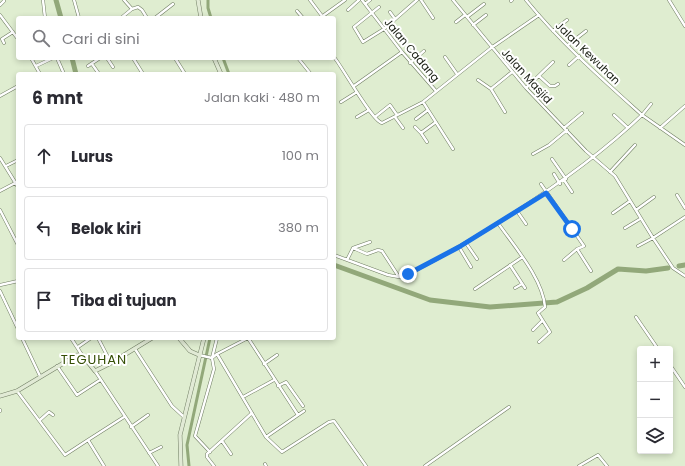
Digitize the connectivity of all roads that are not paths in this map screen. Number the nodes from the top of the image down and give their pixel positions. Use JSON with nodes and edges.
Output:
{"nodes":[{"id":1,"x":4,"y":0,"type":"edge"},
{"id":2,"x":43,"y":0,"type":"edge"},
{"id":3,"x":74,"y":0,"type":"edge"},
{"id":4,"x":124,"y":0,"type":"edge"},
{"id":5,"x":198,"y":0,"type":"edge"},
{"id":6,"x":310,"y":0,"type":"edge"},
{"id":7,"x":345,"y":0,"type":"edge"},
{"id":8,"x":359,"y":0,"type":"edge"},
{"id":9,"x":362,"y":0,"type":"edge"},
{"id":10,"x":370,"y":0,"type":"edge"},
{"id":11,"x":417,"y":0,"type":"edge"},
{"id":12,"x":421,"y":0,"type":"edge"},
{"id":13,"x":453,"y":0,"type":"edge"},
{"id":14,"x":526,"y":0,"type":"edge"},
{"id":15,"x":669,"y":0,"type":"edge"},
{"id":16,"x":174,"y":4,"type":"dead end"},
{"id":17,"x":365,"y":4,"type":"junction"},
{"id":18,"x":484,"y":4,"type":"dead end"},
{"id":19,"x":0,"y":5,"type":"edge"},
{"id":20,"x":379,"y":7,"type":"dead end"},
{"id":21,"x":132,"y":9,"type":"junction"},
{"id":22,"x":348,"y":10,"type":"dead end"},
{"id":23,"x":297,"y":11,"type":"dead end"},
{"id":24,"x":390,"y":12,"type":"dead end"},
{"id":25,"x":371,"y":13,"type":"junction"},
{"id":26,"x":0,"y":14,"type":"edge"},
{"id":27,"x":486,"y":15,"type":"dead end"},
{"id":28,"x":539,"y":15,"type":"junction"},
{"id":29,"x":45,"y":16,"type":"edge"},
{"id":30,"x":78,"y":16,"type":"edge"},
{"id":31,"x":123,"y":16,"type":"edge"},
{"id":32,"x":146,"y":16,"type":"edge"},
{"id":33,"x":157,"y":16,"type":"edge"},
{"id":34,"x":201,"y":16,"type":"edge"},
{"id":35,"x":301,"y":16,"type":"edge"},
{"id":36,"x":320,"y":16,"type":"edge"},
{"id":37,"x":322,"y":16,"type":"edge"},
{"id":38,"x":466,"y":16,"type":"junction"},
{"id":39,"x":433,"y":18,"type":"dead end"},
{"id":40,"x":395,"y":19,"type":"junction"},
{"id":41,"x":567,"y":20,"type":"dead end"},
{"id":42,"x":456,"y":22,"type":"dead end"},
{"id":43,"x":473,"y":25,"type":"junction"},
{"id":44,"x":685,"y":26,"type":"edge"},
{"id":45,"x":384,"y":29,"type":"junction"},
{"id":46,"x":553,"y":31,"type":"junction"},
{"id":47,"x":586,"y":31,"type":"dead end"},
{"id":48,"x":13,"y":32,"type":"junction"},
{"id":49,"x":16,"y":36,"type":"edge"},
{"id":50,"x":4,"y":43,"type":"dead end"},
{"id":51,"x":568,"y":45,"type":"junction"},
{"id":52,"x":491,"y":48,"type":"junction"},
{"id":53,"x":424,"y":50,"type":"dead end"},
{"id":54,"x":402,"y":52,"type":"junction"},
{"id":55,"x":579,"y":56,"type":"junction"},
{"id":56,"x":445,"y":57,"type":"dead end"},
{"id":57,"x":32,"y":60,"type":"edge"},
{"id":58,"x":49,"y":60,"type":"edge"},
{"id":59,"x":58,"y":60,"type":"edge"},
{"id":60,"x":97,"y":60,"type":"edge"},
{"id":61,"x":108,"y":60,"type":"edge"},
{"id":62,"x":134,"y":60,"type":"edge"},
{"id":63,"x":176,"y":60,"type":"edge"},
{"id":64,"x":215,"y":60,"type":"edge"},
{"id":65,"x":300,"y":60,"type":"edge"},
{"id":66,"x":336,"y":60,"type":"edge"},
{"id":67,"x":553,"y":62,"type":"dead end"},
{"id":68,"x":410,"y":63,"type":"junction"},
{"id":69,"x":92,"y":64,"type":"junction"},
{"id":70,"x":569,"y":65,"type":"dead end"},
{"id":71,"x":36,"y":66,"type":"junction"},
{"id":72,"x":88,"y":66,"type":"dead end"},
{"id":73,"x":113,"y":67,"type":"dead end"},
{"id":74,"x":39,"y":72,"type":"edge"},
{"id":75,"x":63,"y":72,"type":"edge"},
{"id":76,"x":97,"y":72,"type":"edge"},
{"id":77,"x":142,"y":72,"type":"edge"},
{"id":78,"x":184,"y":72,"type":"edge"},
{"id":79,"x":220,"y":72,"type":"edge"},
{"id":80,"x":309,"y":72,"type":"edge"},
{"id":81,"x":512,"y":72,"type":"junction"},
{"id":82,"x":457,"y":74,"type":"junction"},
{"id":83,"x":539,"y":76,"type":"junction"},
{"id":84,"x":478,"y":80,"type":"dead end"},
{"id":85,"x":558,"y":84,"type":"dead end"},
{"id":86,"x":354,"y":86,"type":"junction"},
{"id":87,"x":16,"y":87,"type":"edge"},
{"id":88,"x":526,"y":88,"type":"junction"},
{"id":89,"x":491,"y":89,"type":"junction"},
{"id":90,"x":436,"y":91,"type":"junction"},
{"id":91,"x":357,"y":92,"type":"junction"},
{"id":92,"x":0,"y":96,"type":"edge"},
{"id":93,"x":341,"y":102,"type":"dead end"},
{"id":94,"x":423,"y":102,"type":"junction"},
{"id":95,"x":651,"y":104,"type":"dead end"},
{"id":96,"x":685,"y":106,"type":"edge"},
{"id":97,"x":369,"y":110,"type":"junction"},
{"id":98,"x":428,"y":110,"type":"junction"},
{"id":99,"x":505,"y":112,"type":"dead end"},
{"id":100,"x":582,"y":113,"type":"dead end"},
{"id":101,"x":614,"y":115,"type":"dead end"},
{"id":102,"x":642,"y":115,"type":"junction"},
{"id":103,"x":396,"y":116,"type":"junction"},
{"id":104,"x":357,"y":117,"type":"dead end"},
{"id":105,"x":375,"y":117,"type":"junction"},
{"id":106,"x":416,"y":119,"type":"dead end"},
{"id":107,"x":436,"y":122,"type":"junction"},
{"id":108,"x":403,"y":128,"type":"dead end"},
{"id":109,"x":415,"y":128,"type":"dead end"},
{"id":110,"x":628,"y":128,"type":"junction"},
{"id":111,"x":660,"y":128,"type":"junction"},
{"id":112,"x":566,"y":129,"type":"junction"},
{"id":113,"x":421,"y":132,"type":"junction"},
{"id":114,"x":427,"y":142,"type":"dead end"},
{"id":115,"x":636,"y":145,"type":"dead end"},
{"id":116,"x":685,"y":145,"type":"edge"},
{"id":117,"x":453,"y":149,"type":"dead end"},
{"id":118,"x":532,"y":154,"type":"dead end"},
{"id":119,"x":0,"y":158,"type":"edge"},
{"id":120,"x":593,"y":158,"type":"junction"},
{"id":121,"x":552,"y":159,"type":"dead end"},
{"id":122,"x":16,"y":161,"type":"edge"},
{"id":123,"x":6,"y":166,"type":"junction"},
{"id":124,"x":610,"y":172,"type":"junction"},
{"id":125,"x":554,"y":174,"type":"dead end"},
{"id":126,"x":565,"y":180,"type":"junction"},
{"id":127,"x":16,"y":181,"type":"edge"},
{"id":128,"x":16,"y":183,"type":"edge"},
{"id":129,"x":541,"y":184,"type":"dead end"},
{"id":130,"x":560,"y":184,"type":"junction"},
{"id":131,"x":0,"y":191,"type":"edge"},
{"id":132,"x":572,"y":192,"type":"dead end"},
{"id":133,"x":546,"y":193,"type":"junction"},
{"id":134,"x":677,"y":194,"type":"dead end"},
{"id":135,"x":654,"y":197,"type":"dead end"},
{"id":136,"x":630,"y":201,"type":"junction"},
{"id":137,"x":685,"y":208,"type":"edge"},
{"id":138,"x":0,"y":210,"type":"edge"},
{"id":139,"x":636,"y":210,"type":"junction"},
{"id":140,"x":517,"y":211,"type":"junction"},
{"id":141,"x":613,"y":213,"type":"dead end"},
{"id":142,"x":685,"y":217,"type":"edge"},
{"id":143,"x":640,"y":219,"type":"junction"},
{"id":144,"x":498,"y":223,"type":"junction"},
{"id":145,"x":526,"y":224,"type":"dead end"},
{"id":146,"x":625,"y":228,"type":"dead end"},
{"id":147,"x":653,"y":238,"type":"junction"},
{"id":148,"x":16,"y":241,"type":"edge"},
{"id":149,"x":370,"y":242,"type":"dead end"},
{"id":150,"x":466,"y":243,"type":"junction"},
{"id":151,"x":638,"y":246,"type":"dead end"},
{"id":152,"x":459,"y":247,"type":"junction"},
{"id":153,"x":353,"y":248,"type":"junction"},
{"id":154,"x":577,"y":250,"type":"junction"},
{"id":155,"x":336,"y":256,"type":"edge"},
{"id":156,"x":521,"y":258,"type":"junction"},
{"id":157,"x":477,"y":259,"type":"dead end"},
{"id":158,"x":347,"y":260,"type":"junction"},
{"id":159,"x":564,"y":260,"type":"dead end"},
{"id":160,"x":510,"y":265,"type":"junction"},
{"id":161,"x":471,"y":268,"type":"dead end"},
{"id":162,"x":591,"y":271,"type":"dead end"},
{"id":163,"x":685,"y":276,"type":"edge"},
{"id":164,"x":399,"y":277,"type":"junction"},
{"id":165,"x":16,"y":282,"type":"edge"},
{"id":166,"x":522,"y":284,"type":"junction"},
{"id":167,"x":0,"y":285,"type":"edge"},
{"id":168,"x":515,"y":288,"type":"dead end"},
{"id":169,"x":525,"y":288,"type":"dead end"},
{"id":170,"x":475,"y":289,"type":"dead end"},
{"id":171,"x":0,"y":291,"type":"edge"},
{"id":172,"x":636,"y":317,"type":"dead end"},
{"id":173,"x":542,"y":321,"type":"junction"},
{"id":174,"x":16,"y":324,"type":"edge"},
{"id":175,"x":533,"y":330,"type":"dead end"},
{"id":176,"x":23,"y":340,"type":"edge"},
{"id":177,"x":73,"y":340,"type":"edge"},
{"id":178,"x":88,"y":340,"type":"edge"},
{"id":179,"x":99,"y":340,"type":"edge"},
{"id":180,"x":149,"y":340,"type":"edge"},
{"id":181,"x":181,"y":340,"type":"edge"},
{"id":182,"x":204,"y":340,"type":"edge"},
{"id":183,"x":216,"y":340,"type":"edge"},
{"id":184,"x":244,"y":340,"type":"edge"},
{"id":185,"x":249,"y":340,"type":"edge"},
{"id":186,"x":539,"y":342,"type":"dead end"},
{"id":187,"x":656,"y":346,"type":"edge"},
{"id":188,"x":78,"y":347,"type":"junction"},
{"id":189,"x":136,"y":349,"type":"junction"},
{"id":190,"x":217,"y":354,"type":"junction"},
{"id":191,"x":82,"y":355,"type":"junction"},
{"id":192,"x":277,"y":355,"type":"dead end"},
{"id":193,"x":200,"y":356,"type":"junction"},
{"id":194,"x":212,"y":358,"type":"junction"},
{"id":195,"x":219,"y":360,"type":"junction"},
{"id":196,"x":111,"y":363,"type":"junction"},
{"id":197,"x":264,"y":364,"type":"junction"},
{"id":198,"x":57,"y":366,"type":"junction"},
{"id":199,"x":673,"y":369,"type":"edge"},
{"id":200,"x":95,"y":371,"type":"junction"},
{"id":201,"x":40,"y":376,"type":"junction"},
{"id":202,"x":100,"y":380,"type":"junction"},
{"id":203,"x":274,"y":380,"type":"junction"},
{"id":204,"x":278,"y":386,"type":"junction"},
{"id":205,"x":685,"y":386,"type":"edge"},
{"id":206,"x":17,"y":391,"type":"junction"},
{"id":207,"x":0,"y":396,"type":"edge"},
{"id":208,"x":243,"y":397,"type":"junction"},
{"id":209,"x":303,"y":406,"type":"dead end"},
{"id":210,"x":508,"y":407,"type":"dead end"},
{"id":211,"x":304,"y":411,"type":"dead end"},
{"id":212,"x":252,"y":413,"type":"junction"},
{"id":213,"x":53,"y":415,"type":"dead end"},
{"id":214,"x":148,"y":415,"type":"dead end"},
{"id":215,"x":298,"y":415,"type":"junction"},
{"id":216,"x":124,"y":417,"type":"junction"},
{"id":217,"x":184,"y":417,"type":"junction"},
{"id":218,"x":40,"y":420,"type":"junction"},
{"id":219,"x":131,"y":427,"type":"junction"},
{"id":220,"x":266,"y":436,"type":"junction"},
{"id":221,"x":88,"y":440,"type":"junction"},
{"id":222,"x":222,"y":441,"type":"junction"},
{"id":223,"x":161,"y":447,"type":"dead end"},
{"id":224,"x":210,"y":452,"type":"junction"},
{"id":225,"x":149,"y":454,"type":"junction"},
{"id":226,"x":231,"y":454,"type":"dead end"},
{"id":227,"x":104,"y":466,"type":"edge"},
{"id":228,"x":158,"y":466,"type":"edge"},
{"id":229,"x":181,"y":466,"type":"edge"},
{"id":230,"x":214,"y":466,"type":"edge"},
{"id":231,"x":366,"y":466,"type":"edge"},
{"id":232,"x":425,"y":466,"type":"edge"},
{"id":233,"x":579,"y":466,"type":"edge"},
{"id":234,"x":607,"y":466,"type":"edge"}],
"edges":[{"from":1,"to":19,"type":"street"},
{"from":2,"to":29,"type":"street"},
{"from":3,"to":30,"type":"street"},
{"from":4,"to":21,"type":"street"},
{"from":5,"to":34,"type":"street"},
{"from":6,"to":36,"type":"street"},
{"from":7,"to":37,"type":"street"},
{"from":8,"to":22,"type":"street"},
{"from":9,"to":17,"type":"street","name":"Jalan Cadang"},
{"from":10,"to":17,"type":"street"},
{"from":11,"to":40,"type":"street"},
{"from":12,"to":39,"type":"street"},
{"from":13,"to":38,"type":"street","name":"Jalan Masjid"},
{"from":14,"to":28,"type":"street","name":"Jalan Kewuhan"},
{"from":15,"to":44,"type":"street"},
{"from":16,"to":33,"type":"street"},
{"from":17,"to":25,"type":"street","name":"Jalan Cadang"},
{"from":18,"to":38,"type":"street"},
{"from":20,"to":25,"type":"street"},
{"from":21,"to":31,"type":"street"},
{"from":21,"to":32,"type":"street"},
{"from":23,"to":35,"type":"street"},
{"from":24,"to":40,"type":"street"},
{"from":25,"to":45,"type":"street","name":"Jalan Cadang"},
{"from":25,"to":45,"type":"street"},
{"from":26,"to":48,"type":"street"},
{"from":27,"to":43,"type":"street"},
{"from":28,"to":46,"type":"street","name":"Jalan Kewuhan"},
{"from":28,"to":52,"type":"street"},
{"from":38,"to":42,"type":"street"},
{"from":38,"to":43,"type":"street","name":"Jalan Masjid"},
{"from":40,"to":45,"type":"street"},
{"from":41,"to":46,"type":"street"},
{"from":43,"to":52,"type":"street","name":"Jalan Masjid"},
{"from":45,"to":54,"type":"street","name":"Jalan Cadang"},
{"from":46,"to":51,"type":"street","name":"Jalan Kewuhan"},
{"from":47,"to":51,"type":"street"},
{"from":48,"to":49,"type":"street"},
{"from":48,"to":50,"type":"street"},
{"from":51,"to":55,"type":"street","name":"Jalan Kewuhan"},
{"from":52,"to":81,"type":"street","name":"Jalan Masjid"},
{"from":52,"to":82,"type":"street"},
{"from":53,"to":68,"type":"street"},
{"from":54,"to":68,"type":"street","name":"Jalan Cadang"},
{"from":54,"to":86,"type":"street"},
{"from":55,"to":70,"type":"street"},
{"from":55,"to":102,"type":"street","name":"Jalan Kewuhan"},
{"from":56,"to":82,"type":"street"},
{"from":57,"to":71,"type":"street"},
{"from":58,"to":71,"type":"street"},
{"from":59,"to":75,"type":"street"},
{"from":60,"to":69,"type":"street"},
{"from":61,"to":73,"type":"street"},
{"from":62,"to":77,"type":"street"},
{"from":63,"to":78,"type":"street"},
{"from":64,"to":79,"type":"street"},
{"from":65,"to":80,"type":"street"},
{"from":66,"to":86,"type":"street"},
{"from":67,"to":83,"type":"street"},
{"from":68,"to":90,"type":"street","name":"Jalan Cadang"},
{"from":69,"to":72,"type":"street"},
{"from":69,"to":76,"type":"street"},
{"from":71,"to":74,"type":"street"},
{"from":81,"to":88,"type":"street","name":"Jalan Masjid"},
{"from":81,"to":89,"type":"street"},
{"from":82,"to":90,"type":"street"},
{"from":83,"to":85,"type":"street"},
{"from":83,"to":88,"type":"street"},
{"from":84,"to":89,"type":"street"},
{"from":86,"to":91,"type":"street"},
{"from":87,"to":92,"type":"street"},
{"from":88,"to":112,"type":"street","name":"Jalan Masjid"},
{"from":89,"to":99,"type":"street"},
{"from":90,"to":94,"type":"street"},
{"from":91,"to":93,"type":"street"},
{"from":91,"to":97,"type":"street"},
{"from":94,"to":98,"type":"street"},
{"from":94,"to":103,"type":"street"},
{"from":95,"to":102,"type":"street"},
{"from":96,"to":111,"type":"street"},
{"from":97,"to":104,"type":"street"},
{"from":97,"to":105,"type":"street"},
{"from":98,"to":106,"type":"street"},
{"from":98,"to":107,"type":"street"},
{"from":100,"to":112,"type":"street"},
{"from":101,"to":110,"type":"street"},
{"from":102,"to":110,"type":"street"},
{"from":102,"to":111,"type":"street","name":"Jalan Kewuhan"},
{"from":103,"to":105,"type":"street"},
{"from":103,"to":105,"type":"street"},
{"from":103,"to":108,"type":"street"},
{"from":107,"to":113,"type":"street"},
{"from":107,"to":117,"type":"street"},
{"from":109,"to":113,"type":"street"},
{"from":110,"to":120,"type":"street"},
{"from":111,"to":116,"type":"street","name":"Jalan Kewuhan"},
{"from":112,"to":118,"type":"street"},
{"from":112,"to":120,"type":"street","name":"Jalan Masjid"},
{"from":113,"to":114,"type":"street"},
{"from":115,"to":124,"type":"street"},
{"from":119,"to":123,"type":"street"},
{"from":120,"to":124,"type":"street","name":"Jalan Masjid"},
{"from":120,"to":126,"type":"street"},
{"from":121,"to":126,"type":"street"},
{"from":122,"to":123,"type":"street"},
{"from":123,"to":127,"type":"street"},
{"from":124,"to":136,"type":"street","name":"Jalan Masjid"},
{"from":125,"to":130,"type":"street"},
{"from":126,"to":130,"type":"street"},
{"from":126,"to":132,"type":"street"},
{"from":128,"to":131,"type":"street"},
{"from":129,"to":133,"type":"street"},
{"from":130,"to":133,"type":"street"},
{"from":133,"to":140,"type":"street"},
{"from":133,"to":154,"type":"street"},
{"from":134,"to":137,"type":"street"},
{"from":135,"to":139,"type":"street"},
{"from":136,"to":139,"type":"street","name":"Jalan Masjid"},
{"from":136,"to":141,"type":"street"},
{"from":138,"to":148,"type":"street"},
{"from":139,"to":143,"type":"street","name":"Jalan Masjid"},
{"from":140,"to":144,"type":"street"},
{"from":140,"to":145,"type":"street"},
{"from":142,"to":147,"type":"street"},
{"from":143,"to":146,"type":"street"},
{"from":143,"to":147,"type":"street","name":"Jalan Masjid"},
{"from":144,"to":150,"type":"street"},
{"from":144,"to":156,"type":"street"},
{"from":147,"to":151,"type":"street"},
{"from":147,"to":163,"type":"street","name":"Jalan Masjid"},
{"from":149,"to":153,"type":"street"},
{"from":150,"to":152,"type":"street"},
{"from":150,"to":157,"type":"street"},
{"from":152,"to":161,"type":"street"},
{"from":152,"to":164,"type":"street"},
{"from":153,"to":158,"type":"street"},
{"from":153,"to":164,"type":"street"},
{"from":154,"to":159,"type":"street"},
{"from":154,"to":162,"type":"street"},
{"from":155,"to":158,"type":"street"},
{"from":156,"to":160,"type":"street"},
{"from":156,"to":173,"type":"street"},
{"from":158,"to":164,"type":"street"},
{"from":160,"to":166,"type":"street"},
{"from":160,"to":170,"type":"street"},
{"from":165,"to":167,"type":"street"},
{"from":166,"to":168,"type":"street"},
{"from":166,"to":169,"type":"street"},
{"from":171,"to":174,"type":"street"},
{"from":172,"to":187,"type":"street"},
{"from":173,"to":175,"type":"street"},
{"from":173,"to":186,"type":"street"},
{"from":176,"to":201,"type":"street"},
{"from":177,"to":188,"type":"street"},
{"from":178,"to":188,"type":"street"},
{"from":179,"to":196,"type":"street"},
{"from":180,"to":189,"type":"street"},
{"from":181,"to":193,"type":"street"},
{"from":182,"to":193,"type":"street"},
{"from":183,"to":194,"type":"street"},
{"from":184,"to":190,"type":"street"},
{"from":185,"to":197,"type":"street"},
{"from":188,"to":191,"type":"street"},
{"from":189,"to":196,"type":"street"},
{"from":189,"to":217,"type":"street"},
{"from":190,"to":194,"type":"street"},
{"from":190,"to":195,"type":"street"},
{"from":191,"to":198,"type":"street"},
{"from":191,"to":200,"type":"street"},
{"from":192,"to":197,"type":"street"},
{"from":193,"to":194,"type":"street"},
{"from":193,"to":217,"type":"street"},
{"from":194,"to":195,"type":"street"},
{"from":194,"to":224,"type":"street"},
{"from":195,"to":208,"type":"street"},
{"from":196,"to":200,"type":"street"},
{"from":197,"to":203,"type":"street"},
{"from":198,"to":201,"type":"street"},
{"from":198,"to":202,"type":"street"},
{"from":199,"to":205,"type":"street"},
{"from":200,"to":202,"type":"street"},
{"from":201,"to":206,"type":"street"},
{"from":202,"to":216,"type":"street"},
{"from":203,"to":204,"type":"street"},
{"from":203,"to":208,"type":"street"},
{"from":204,"to":209,"type":"street"},
{"from":204,"to":215,"type":"street"},
{"from":206,"to":207,"type":"street"},
{"from":206,"to":218,"type":"street"},
{"from":208,"to":212,"type":"street"},
{"from":210,"to":232,"type":"street"},
{"from":211,"to":215,"type":"street"},
{"from":212,"to":220,"type":"street"},
{"from":212,"to":222,"type":"street"},
{"from":213,"to":218,"type":"street"},
{"from":214,"to":219,"type":"street"},
{"from":215,"to":220,"type":"street"},
{"from":216,"to":219,"type":"street"},
{"from":216,"to":221,"type":"street"},
{"from":217,"to":229,"type":"street"},
{"from":218,"to":221,"type":"street"},
{"from":219,"to":225,"type":"street"},
{"from":220,"to":231,"type":"street"},
{"from":221,"to":227,"type":"street"},
{"from":222,"to":224,"type":"street"},
{"from":222,"to":226,"type":"street"},
{"from":223,"to":225,"type":"street"},
{"from":224,"to":230,"type":"street"},
{"from":225,"to":228,"type":"street"},
{"from":233,"to":234,"type":"street"}]}
